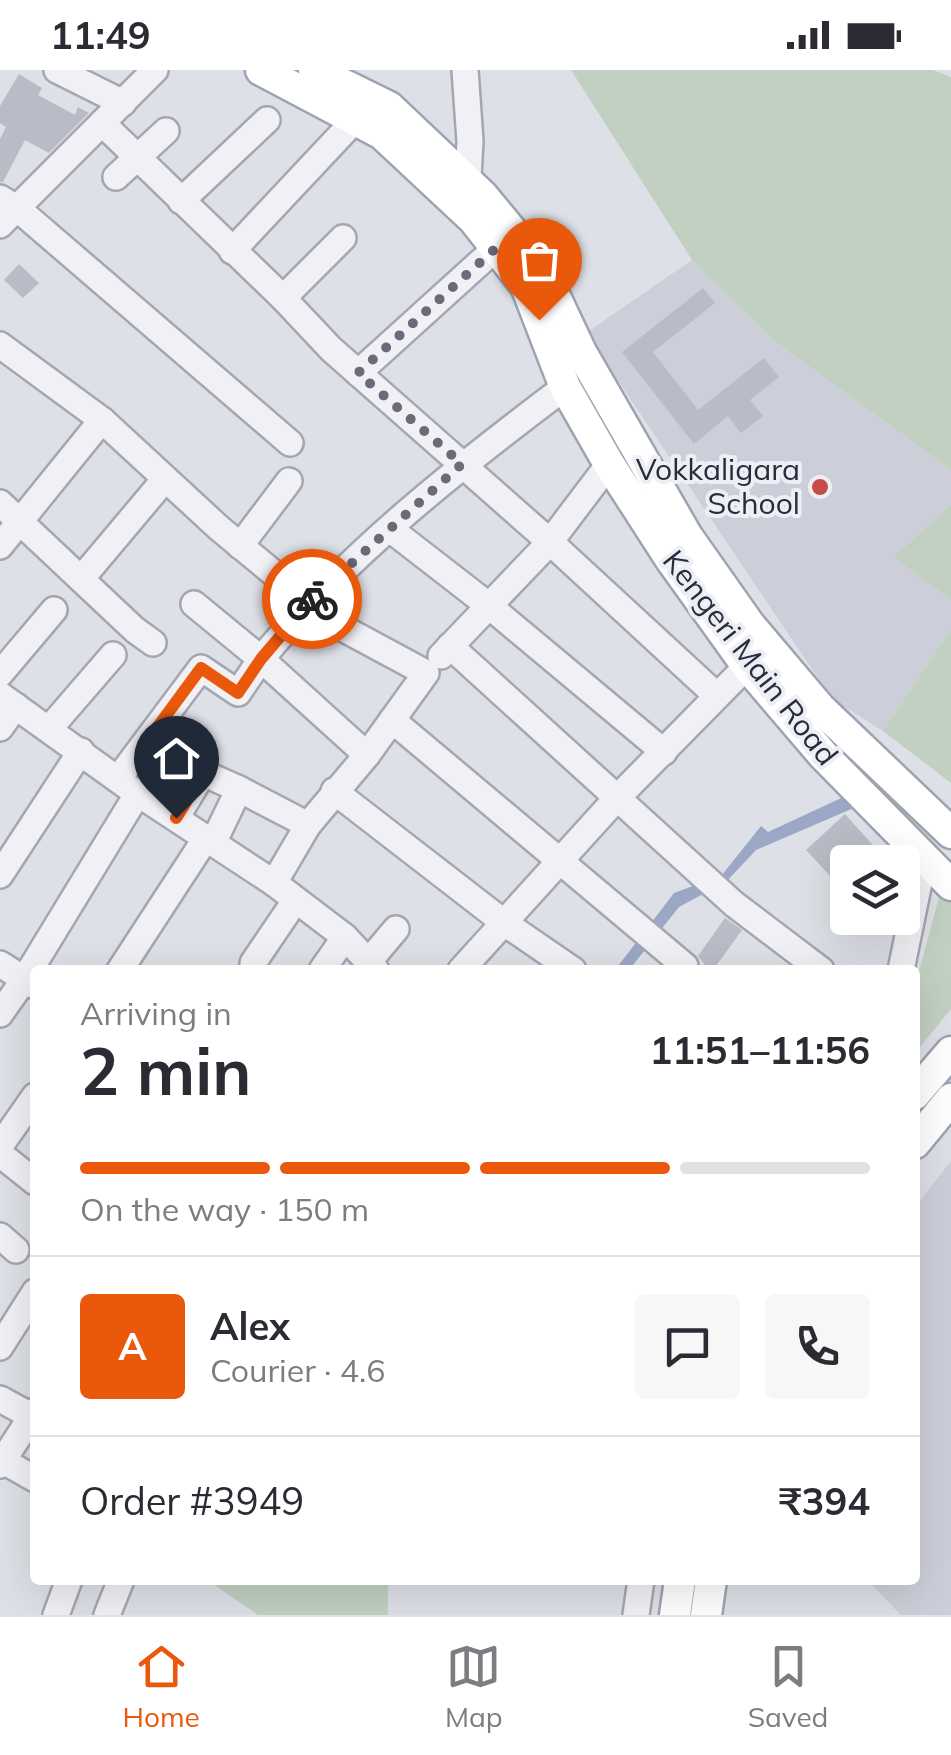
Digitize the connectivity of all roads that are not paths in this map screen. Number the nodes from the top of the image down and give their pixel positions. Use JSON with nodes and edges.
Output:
{"nodes":[{"id":1,"x":57,"y":70,"type":"edge"},
{"id":2,"x":154,"y":70,"type":"edge"},
{"id":3,"x":261,"y":70,"type":"edge"},
{"id":4,"x":315,"y":70,"type":"edge"},
{"id":5,"x":464,"y":70,"type":"edge"},
{"id":6,"x":123,"y":103,"type":"junction"},
{"id":7,"x":266,"y":120,"type":"dead end"},
{"id":8,"x":355,"y":120,"type":"junction"},
{"id":9,"x":102,"y":123,"type":"junction"},
{"id":10,"x":166,"y":131,"type":"dead end"},
{"id":11,"x":470,"y":133,"type":"junction"},
{"id":12,"x":435,"y":150,"type":"junction"},
{"id":13,"x":138,"y":158,"type":"junction"},
{"id":14,"x":116,"y":177,"type":"dead end"},
{"id":15,"x":467,"y":197,"type":"junction"},
{"id":16,"x":181,"y":200,"type":"junction"},
{"id":17,"x":6,"y":211,"type":"edge"},
{"id":18,"x":343,"y":238,"type":"dead end"},
{"id":19,"x":496,"y":248,"type":"junction"},
{"id":20,"x":232,"y":251,"type":"junction"},
{"id":21,"x":283,"y":298,"type":"junction"},
{"id":22,"x":0,"y":345,"type":"edge"},
{"id":23,"x":358,"y":373,"type":"junction"},
{"id":24,"x":566,"y":388,"type":"junction"},
{"id":25,"x":102,"y":420,"type":"junction"},
{"id":26,"x":290,"y":443,"type":"dead end"},
{"id":27,"x":462,"y":464,"type":"junction"},
{"id":28,"x":609,"y":464,"type":"junction"},
{"id":29,"x":166,"y":479,"type":"junction"},
{"id":30,"x":288,"y":481,"type":"dead end"},
{"id":31,"x":0,"y":504,"type":"edge"},
{"id":32,"x":21,"y":522,"type":"junction"},
{"id":33,"x":390,"y":529,"type":"junction"},
{"id":34,"x":550,"y":542,"type":"junction"},
{"id":35,"x":0,"y":546,"type":"edge"},
{"id":36,"x":240,"y":546,"type":"junction"},
{"id":37,"x":81,"y":580,"type":"junction"},
{"id":38,"x":308,"y":602,"type":"junction"},
{"id":39,"x":194,"y":604,"type":"dead end"},
{"id":40,"x":488,"y":605,"type":"junction"},
{"id":41,"x":54,"y":610,"type":"dead end"},
{"id":42,"x":154,"y":643,"type":"dead end"},
{"id":43,"x":450,"y":646,"type":"junction"},
{"id":44,"x":113,"y":655,"type":"dead end"},
{"id":45,"x":261,"y":659,"type":"junction"},
{"id":46,"x":748,"y":666,"type":"junction"},
{"id":47,"x":426,"y":672,"type":"junction"},
{"id":48,"x":0,"y":674,"type":"edge"},
{"id":49,"x":716,"y":696,"type":"junction"},
{"id":50,"x":8,"y":701,"type":"edge"},
{"id":51,"x":392,"y":720,"type":"junction"},
{"id":52,"x":0,"y":728,"type":"edge"},
{"id":53,"x":49,"y":729,"type":"junction"},
{"id":54,"x":148,"y":740,"type":"junction"},
{"id":55,"x":81,"y":751,"type":"junction"},
{"id":56,"x":664,"y":752,"type":"junction"},
{"id":57,"x":367,"y":756,"type":"junction"},
{"id":58,"x":204,"y":773,"type":"junction"},
{"id":59,"x":128,"y":786,"type":"junction"},
{"id":60,"x":240,"y":788,"type":"junction"},
{"id":61,"x":334,"y":791,"type":"junction"},
{"id":62,"x":617,"y":798,"type":"junction"},
{"id":63,"x":917,"y":798,"type":"junction"},
{"id":64,"x":951,"y":811,"type":"edge"},
{"id":65,"x":176,"y":818,"type":"junction"},
{"id":66,"x":308,"y":824,"type":"junction"},
{"id":67,"x":951,"y":833,"type":"edge"},
{"id":68,"x":209,"y":841,"type":"junction"},
{"id":69,"x":924,"y":858,"type":"junction"},
{"id":70,"x":560,"y":863,"type":"junction"},
{"id":71,"x":0,"y":875,"type":"edge"},
{"id":72,"x":274,"y":883,"type":"junction"},
{"id":73,"x":951,"y":885,"type":"edge"},
{"id":74,"x":295,"y":901,"type":"junction"},
{"id":75,"x":506,"y":924,"type":"junction"},
{"id":76,"x":396,"y":929,"type":"dead end"},
{"id":77,"x":345,"y":937,"type":"junction"},
{"id":78,"x":253,"y":963,"type":"dead end"},
{"id":79,"x":0,"y":964,"type":"edge"},
{"id":80,"x":39,"y":965,"type":"edge"},
{"id":81,"x":123,"y":965,"type":"edge"},
{"id":82,"x":325,"y":965,"type":"edge"},
{"id":83,"x":373,"y":965,"type":"edge"},
{"id":84,"x":466,"y":965,"type":"edge"},
{"id":85,"x":566,"y":965,"type":"edge"},
{"id":86,"x":685,"y":965,"type":"edge"},
{"id":87,"x":814,"y":965,"type":"edge"},
{"id":88,"x":902,"y":965,"type":"edge"},
{"id":89,"x":30,"y":983,"type":"edge"},
{"id":90,"x":0,"y":1014,"type":"edge"},
{"id":91,"x":951,"y":1052,"type":"edge"},
{"id":92,"x":920,"y":1088,"type":"edge"},
{"id":93,"x":951,"y":1100,"type":"edge"},
{"id":94,"x":30,"y":1103,"type":"edge"},
{"id":95,"x":920,"y":1137,"type":"edge"},
{"id":96,"x":0,"y":1146,"type":"edge"},
{"id":97,"x":0,"y":1154,"type":"edge"},
{"id":98,"x":30,"y":1178,"type":"edge"},
{"id":99,"x":30,"y":1300,"type":"edge"},
{"id":100,"x":0,"y":1346,"type":"edge"},
{"id":101,"x":0,"y":1399,"type":"edge"},
{"id":102,"x":30,"y":1413,"type":"edge"},
{"id":103,"x":30,"y":1421,"type":"edge"},
{"id":104,"x":1,"y":1461,"type":"edge"},
{"id":105,"x":30,"y":1476,"type":"edge"},
{"id":106,"x":67,"y":1585,"type":"edge"},
{"id":107,"x":119,"y":1585,"type":"edge"},
{"id":108,"x":640,"y":1585,"type":"edge"},
{"id":109,"x":679,"y":1585,"type":"edge"},
{"id":110,"x":711,"y":1585,"type":"edge"},
{"id":111,"x":56,"y":1615,"type":"edge"},
{"id":112,"x":107,"y":1615,"type":"edge"},
{"id":113,"x":636,"y":1615,"type":"edge"},
{"id":114,"x":675,"y":1615,"type":"edge"},
{"id":115,"x":706,"y":1615,"type":"edge"}],
"edges":[{"from":1,"to":6,"type":"street"},
{"from":2,"to":6,"type":"street"},
{"from":3,"to":8,"type":"main road","name":"Kengeri Main Road"},
{"from":4,"to":12,"type":"main road","name":"Kengeri Main Road"},
{"from":5,"to":11,"type":"street"},
{"from":6,"to":9,"type":"street"},
{"from":7,"to":16,"type":"street"},
{"from":8,"to":15,"type":"main road","name":"Kengeri Main Road"},
{"from":8,"to":20,"type":"street"},
{"from":9,"to":13,"type":"street"},
{"from":9,"to":17,"type":"street"},
{"from":10,"to":13,"type":"street"},
{"from":11,"to":12,"type":"street"},
{"from":11,"to":15,"type":"street"},
{"from":12,"to":15,"type":"main road","name":"Kengeri Main Road"},
{"from":13,"to":14,"type":"street"},
{"from":13,"to":16,"type":"street"},
{"from":15,"to":19,"type":"main road","name":"Kengeri Main Road"},
{"from":15,"to":63,"type":"main road","name":"Kengeri Main Road"},
{"from":16,"to":20,"type":"street"},
{"from":17,"to":26,"type":"street"},
{"from":18,"to":21,"type":"street"},
{"from":19,"to":23,"type":"street"},
{"from":19,"to":24,"type":"main road","name":"Kengeri Main Road"},
{"from":20,"to":21,"type":"street"},
{"from":21,"to":23,"type":"street"},
{"from":22,"to":25,"type":"street"},
{"from":23,"to":27,"type":"street"},
{"from":24,"to":27,"type":"street"},
{"from":24,"to":28,"type":"main road","name":"Kengeri Main Road"},
{"from":25,"to":29,"type":"street"},
{"from":25,"to":32,"type":"street"},
{"from":27,"to":33,"type":"street"},
{"from":27,"to":34,"type":"street"},
{"from":28,"to":34,"type":"street"},
{"from":28,"to":46,"type":"main road","name":"Kengeri Main Road"},
{"from":29,"to":36,"type":"street"},
{"from":29,"to":37,"type":"street"},
{"from":30,"to":36,"type":"street"},
{"from":31,"to":32,"type":"street"},
{"from":32,"to":35,"type":"street"},
{"from":32,"to":37,"type":"street"},
{"from":33,"to":38,"type":"street"},
{"from":33,"to":40,"type":"street"},
{"from":34,"to":40,"type":"street"},
{"from":34,"to":49,"type":"street"},
{"from":36,"to":38,"type":"street"},
{"from":37,"to":42,"type":"street"},
{"from":38,"to":45,"type":"street"},
{"from":38,"to":47,"type":"street"},
{"from":39,"to":45,"type":"street"},
{"from":40,"to":43,"type":"street"},
{"from":40,"to":56,"type":"street"},
{"from":41,"to":48,"type":"street"},
{"from":43,"to":47,"type":"street"},
{"from":43,"to":62,"type":"street"},
{"from":44,"to":53,"type":"street"},
{"from":45,"to":54,"type":"street"},
{"from":45,"to":57,"type":"street"},
{"from":46,"to":49,"type":"street"},
{"from":46,"to":69,"type":"main road","name":"Kengeri Main Road"},
{"from":47,"to":51,"type":"street"},
{"from":49,"to":56,"type":"street"},
{"from":50,"to":52,"type":"street"},
{"from":50,"to":53,"type":"street"},
{"from":51,"to":57,"type":"street"},
{"from":51,"to":70,"type":"street"},
{"from":53,"to":55,"type":"street"},
{"from":54,"to":58,"type":"street"},
{"from":54,"to":59,"type":"street"},
{"from":55,"to":59,"type":"street"},
{"from":55,"to":71,"type":"street"},
{"from":56,"to":62,"type":"street"},
{"from":57,"to":61,"type":"street"},
{"from":58,"to":60,"type":"street"},
{"from":58,"to":65,"type":"street"},
{"from":59,"to":65,"type":"street"},
{"from":59,"to":80,"type":"street"},
{"from":60,"to":66,"type":"street"},
{"from":60,"to":68,"type":"street"},
{"from":61,"to":66,"type":"street"},
{"from":61,"to":75,"type":"street"},
{"from":62,"to":70,"type":"street"},
{"from":62,"to":87,"type":"street"},
{"from":63,"to":64,"type":"main road"},
{"from":63,"to":67,"type":"main road","name":"Kengeri Main Road"},
{"from":65,"to":68,"type":"street"},
{"from":66,"to":72,"type":"street"},
{"from":68,"to":72,"type":"street"},
{"from":68,"to":81,"type":"street"},
{"from":69,"to":73,"type":"main road","name":"Kengeri Main Road"},
{"from":69,"to":88,"type":"street"},
{"from":70,"to":75,"type":"street"},
{"from":70,"to":86,"type":"street"},
{"from":72,"to":74,"type":"street"},
{"from":74,"to":77,"type":"street"},
{"from":74,"to":78,"type":"street"},
{"from":75,"to":84,"type":"street"},
{"from":75,"to":85,"type":"street"},
{"from":76,"to":83,"type":"street"},
{"from":77,"to":82,"type":"street"},
{"from":77,"to":83,"type":"street"},
{"from":79,"to":89,"type":"street"},
{"from":89,"to":90,"type":"street"},
{"from":91,"to":92,"type":"main road"},
{"from":93,"to":95,"type":"main road"},
{"from":94,"to":96,"type":"street"},
{"from":97,"to":98,"type":"street"},
{"from":99,"to":100,"type":"street"},
{"from":101,"to":102,"type":"street"},
{"from":103,"to":104,"type":"street"},
{"from":104,"to":105,"type":"street"},
{"from":106,"to":111,"type":"street"},
{"from":107,"to":112,"type":"street"},
{"from":108,"to":113,"type":"street"},
{"from":109,"to":114,"type":"main road"},
{"from":110,"to":115,"type":"main road"}]}
